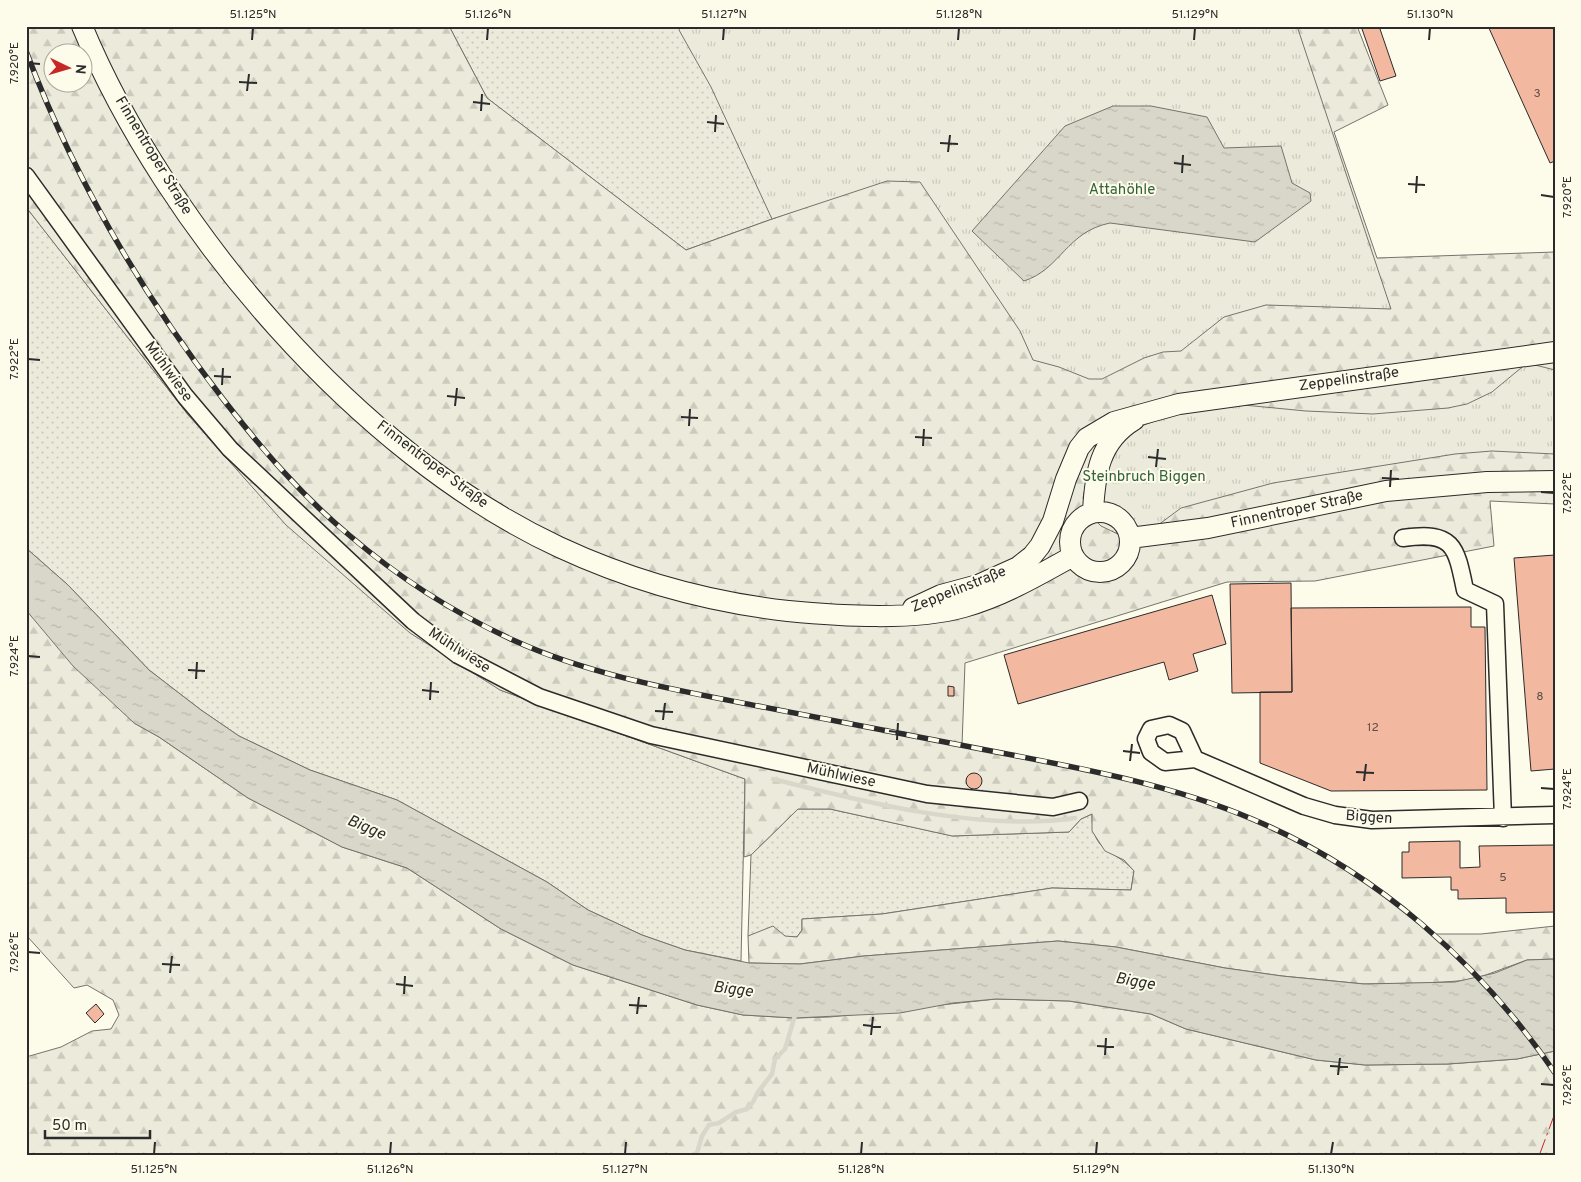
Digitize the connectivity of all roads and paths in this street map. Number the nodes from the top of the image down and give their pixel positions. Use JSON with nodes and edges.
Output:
{"nodes":[{"id":1,"x":82,"y":26,"type":"edge"},
{"id":2,"x":26,"y":176,"type":"edge"},
{"id":3,"x":1555,"y":352,"type":"edge"},
{"id":4,"x":1144,"y":414,"type":"junction"},
{"id":5,"x":1555,"y":480,"type":"edge"},
{"id":6,"x":1093,"y":511,"type":"junction"},
{"id":7,"x":1130,"y":538,"type":"junction"},
{"id":8,"x":1403,"y":538,"type":"dead end"},
{"id":9,"x":1073,"y":556,"type":"junction"},
{"id":10,"x":899,"y":615,"type":"junction"},
{"id":11,"x":1195,"y":759,"type":"dead end"},
{"id":12,"x":1079,"y":801,"type":"dead end"},
{"id":13,"x":1555,"y":815,"type":"edge"},
{"id":14,"x":1503,"y":818,"type":"junction"}],
"edges":[{"from":1,"to":10,"type":"main road","name":"Finnentroper Straße"},
{"from":2,"to":12,"type":"street","name":"Mühlwiese"},
{"from":3,"to":4,"type":"main road","name":"Zeppelinstraße"},
{"from":4,"to":6,"type":"main road","name":"Zeppelinstraße"},
{"from":4,"to":10,"type":"main road","name":"Zeppelinstraße"},
{"from":5,"to":7,"type":"main road","name":"Finnentroper Straße"},
{"from":6,"to":7,"type":"main road"},
{"from":6,"to":9,"type":"main road"},
{"from":7,"to":9,"type":"main road"},
{"from":8,"to":14,"type":"street"},
{"from":9,"to":10,"type":"main road","name":"Finnentroper Straße"},
{"from":11,"to":14,"type":"street","name":"Biggen"},
{"from":13,"to":14,"type":"street","name":"Biggen"}]}
